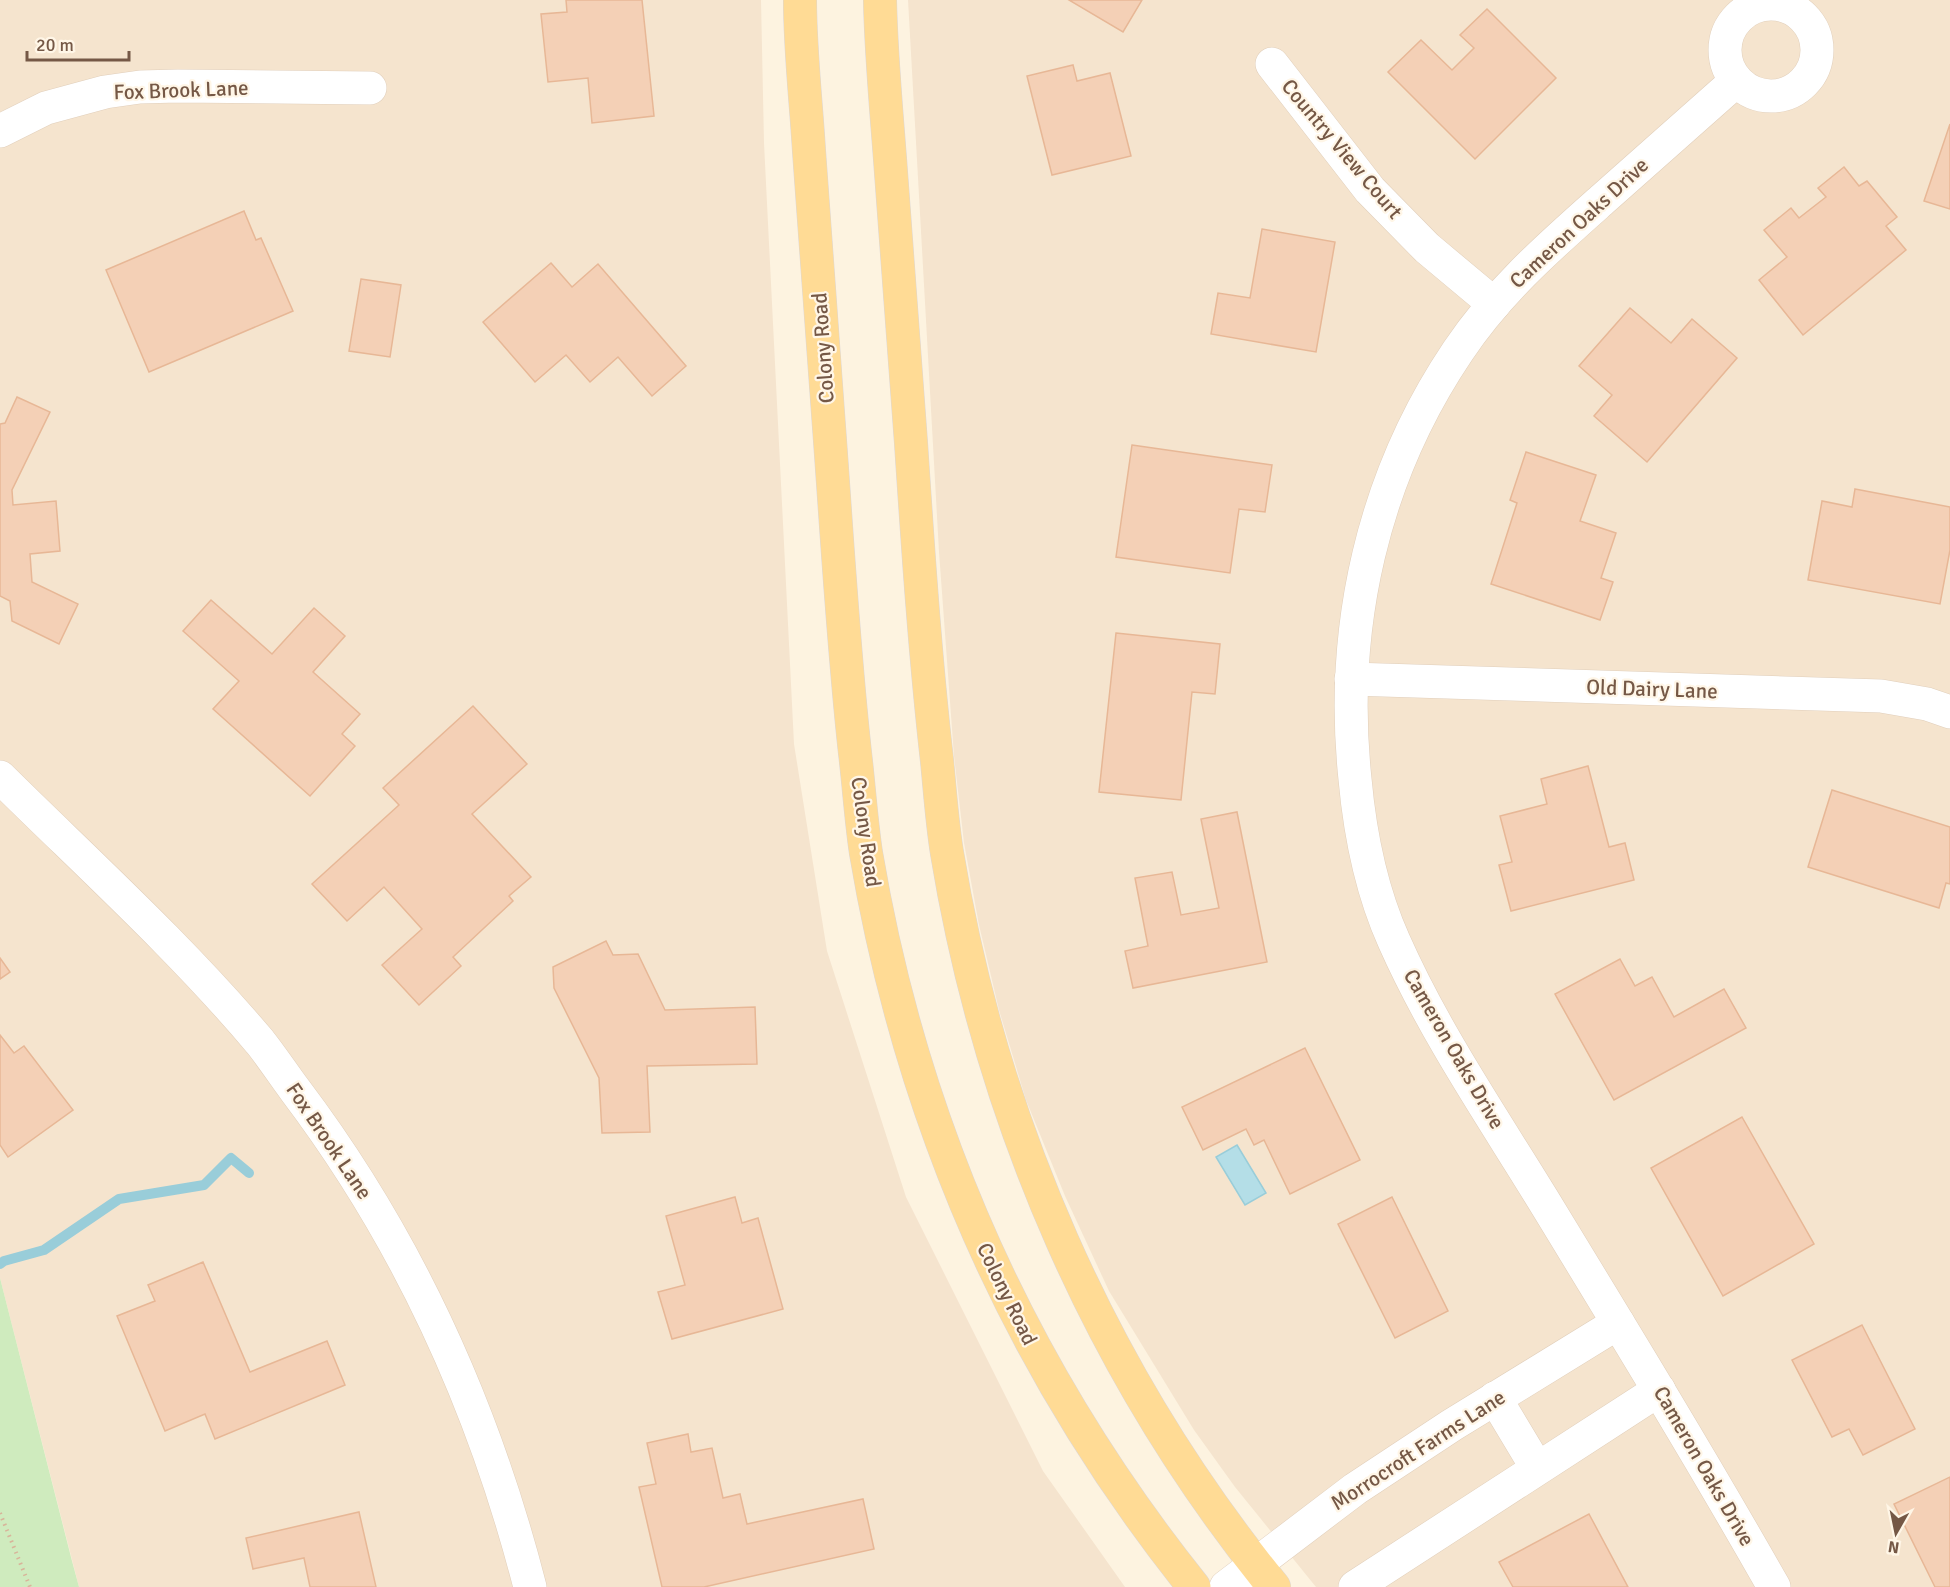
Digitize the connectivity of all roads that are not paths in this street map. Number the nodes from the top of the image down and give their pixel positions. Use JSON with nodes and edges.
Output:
{"nodes":[{"id":1,"x":800,"y":0,"type":"edge"},
{"id":2,"x":880,"y":0,"type":"edge"},
{"id":3,"x":1272,"y":64,"type":"dead end"},
{"id":4,"x":1736,"y":81,"type":"dead end"},
{"id":5,"x":370,"y":88,"type":"dead end"},
{"id":6,"x":0,"y":130,"type":"edge"},
{"id":7,"x":1494,"y":304,"type":"junction"},
{"id":8,"x":1351,"y":679,"type":"junction"},
{"id":9,"x":1950,"y":712,"type":"edge"},
{"id":10,"x":0,"y":777,"type":"edge"},
{"id":11,"x":1618,"y":1323,"type":"junction"},
{"id":12,"x":1659,"y":1390,"type":"junction"},
{"id":13,"x":1495,"y":1398,"type":"junction"},
{"id":14,"x":1537,"y":1468,"type":"junction"},
{"id":15,"x":1264,"y":1575,"type":"edge"},
{"id":16,"x":530,"y":1587,"type":"edge"},
{"id":17,"x":1194,"y":1587,"type":"edge"},
{"id":18,"x":1226,"y":1587,"type":"edge"},
{"id":19,"x":1355,"y":1587,"type":"edge"},
{"id":20,"x":1774,"y":1587,"type":"edge"}],
"edges":[{"from":1,"to":17,"type":"main road","name":"Colony Road"},
{"from":2,"to":15,"type":"main road"},
{"from":3,"to":7,"type":"street","name":"Country View Court"},
{"from":4,"to":7,"type":"street","name":"Cameron Oaks Drive"},
{"from":5,"to":6,"type":"street","name":"Fox Brook Lane"},
{"from":7,"to":8,"type":"street","name":"Cameron Oaks Drive"},
{"from":8,"to":9,"type":"street","name":"Old Dairy Lane"},
{"from":8,"to":11,"type":"street","name":"Cameron Oaks Drive"},
{"from":10,"to":16,"type":"street","name":"Fox Brook Lane"},
{"from":11,"to":12,"type":"street","name":"Cameron Oaks Drive"},
{"from":11,"to":13,"type":"street","name":"Morrocroft Farms Lane"},
{"from":12,"to":14,"type":"street"},
{"from":12,"to":20,"type":"street","name":"Cameron Oaks Drive"},
{"from":13,"to":14,"type":"street"},
{"from":13,"to":15,"type":"street","name":"Morrocroft Farms Lane"},
{"from":14,"to":19,"type":"street"},
{"from":15,"to":18,"type":"street","name":"Morrocroft Farms Lane"}]}
